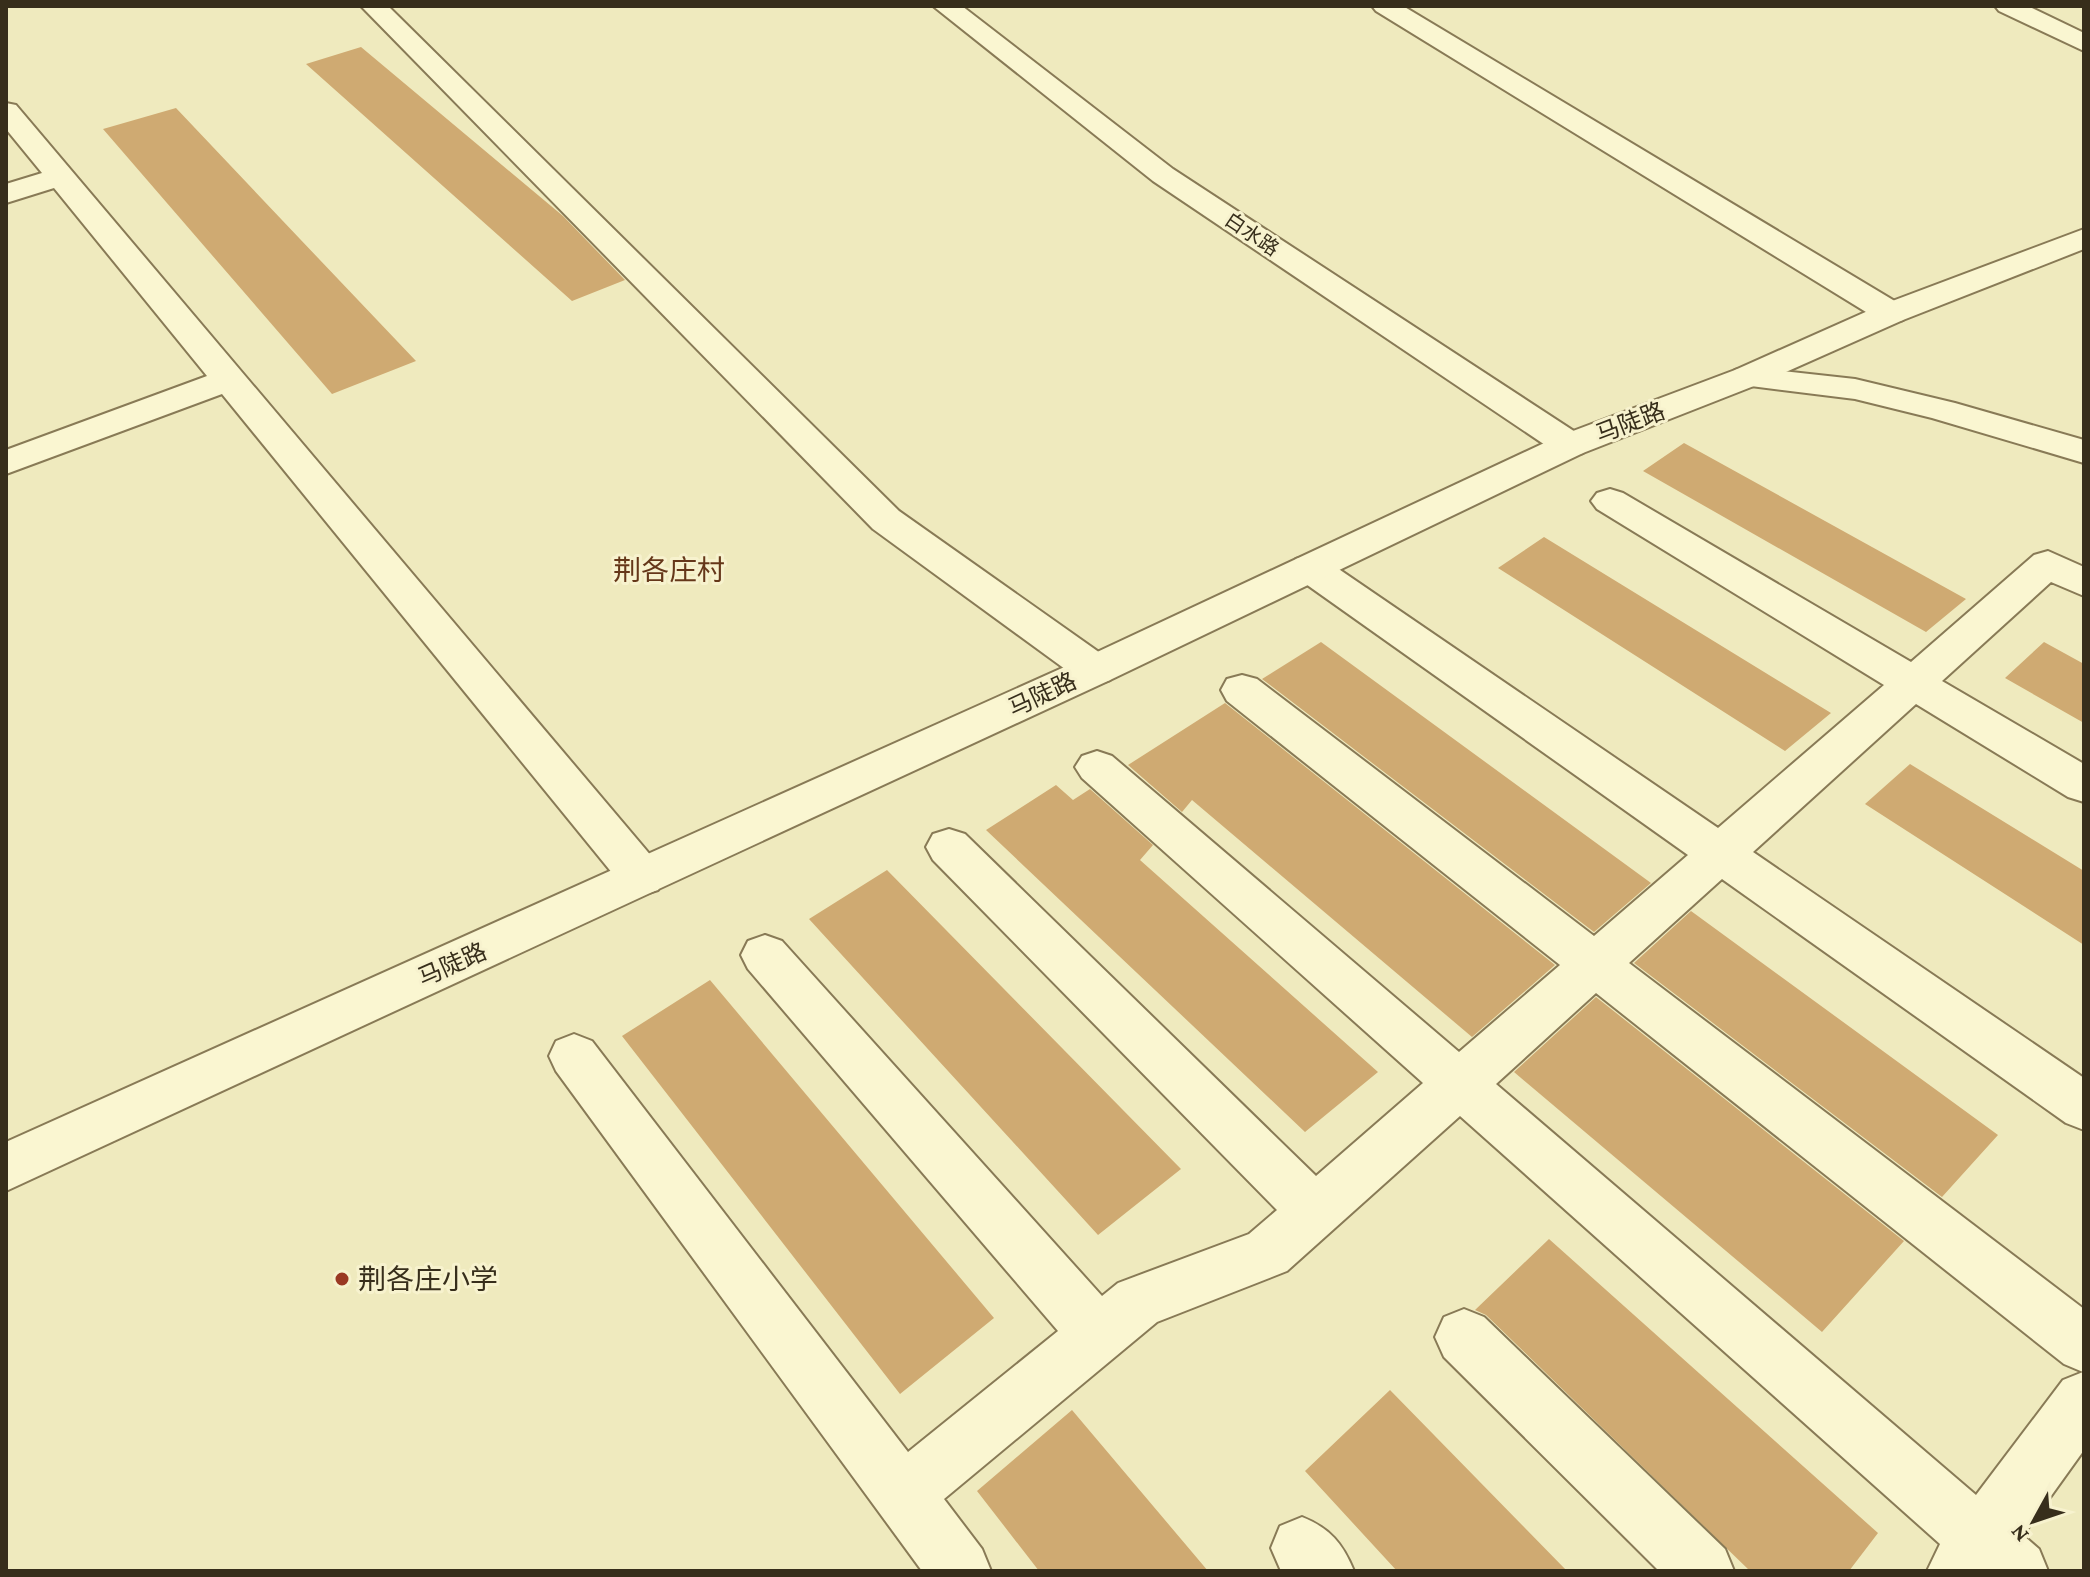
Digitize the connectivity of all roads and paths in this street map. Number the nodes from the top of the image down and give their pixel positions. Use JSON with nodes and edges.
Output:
{"nodes":[{"id":1,"x":374,"y":6,"type":"edge"},
{"id":2,"x":946,"y":6,"type":"edge"},
{"id":3,"x":1385,"y":6,"type":"edge"},
{"id":4,"x":2008,"y":6,"type":"edge"},
{"id":5,"x":2084,"y":43,"type":"edge"},
{"id":6,"x":6,"y":111,"type":"edge"},
{"id":7,"x":61,"y":177,"type":"junction"},
{"id":8,"x":6,"y":194,"type":"edge"},
{"id":9,"x":2084,"y":238,"type":"edge"},
{"id":10,"x":1891,"y":313,"type":"junction"},
{"id":11,"x":1747,"y":377,"type":"junction"},
{"id":12,"x":229,"y":379,"type":"junction"},
{"id":13,"x":1570,"y":445,"type":"junction"},
{"id":14,"x":2084,"y":452,"type":"edge"},
{"id":15,"x":6,"y":463,"type":"edge"},
{"id":16,"x":1610,"y":501,"type":"dead end"},
{"id":17,"x":1310,"y":568,"type":"junction"},
{"id":18,"x":2084,"y":583,"type":"edge"},
{"id":19,"x":1095,"y":670,"type":"junction"},
{"id":20,"x":1912,"y":683,"type":"junction"},
{"id":21,"x":1242,"y":690,"type":"dead end"},
{"id":22,"x":1097,"y":767,"type":"dead end"},
{"id":23,"x":2084,"y":785,"type":"edge"},
{"id":24,"x":949,"y":847,"type":"dead end"},
{"id":25,"x":1719,"y":853,"type":"junction"},
{"id":26,"x":642,"y":877,"type":"junction"},
{"id":27,"x":765,"y":955,"type":"dead end"},
{"id":28,"x":1595,"y":964,"type":"junction"},
{"id":29,"x":574,"y":1056,"type":"dead end"},
{"id":30,"x":1459,"y":1083,"type":"junction"},
{"id":31,"x":2084,"y":1107,"type":"edge"},
{"id":32,"x":6,"y":1167,"type":"edge"},
{"id":33,"x":1315,"y":1212,"type":"junction"},
{"id":34,"x":1098,"y":1334,"type":"junction"},
{"id":35,"x":1464,"y":1337,"type":"dead end"},
{"id":36,"x":2084,"y":1344,"type":"edge"},
{"id":37,"x":2084,"y":1401,"type":"edge"},
{"id":38,"x":903,"y":1494,"type":"junction"},
{"id":39,"x":1986,"y":1561,"type":"edge"},
{"id":40,"x":960,"y":1571,"type":"edge"},
{"id":41,"x":1703,"y":1571,"type":"edge"}],
"edges":[{"from":1,"to":19,"type":"street"},
{"from":2,"to":13,"type":"street","name":"白水路"},
{"from":3,"to":10,"type":"street"},
{"from":4,"to":5,"type":"street"},
{"from":6,"to":7,"type":"street"},
{"from":7,"to":8,"type":"street"},
{"from":7,"to":12,"type":"street"},
{"from":9,"to":10,"type":"street","name":"马陡路"},
{"from":10,"to":11,"type":"street","name":"马陡路"},
{"from":11,"to":13,"type":"street","name":"马陡路"},
{"from":11,"to":14,"type":"street"},
{"from":12,"to":15,"type":"street"},
{"from":12,"to":26,"type":"street"},
{"from":13,"to":17,"type":"street","name":"马陡路"},
{"from":16,"to":20,"type":"street"},
{"from":17,"to":19,"type":"street","name":"马陡路"},
{"from":17,"to":25,"type":"street"},
{"from":18,"to":20,"type":"street"},
{"from":19,"to":26,"type":"street","name":"马陡路"},
{"from":20,"to":23,"type":"street"},
{"from":20,"to":25,"type":"street"},
{"from":21,"to":28,"type":"street"},
{"from":22,"to":30,"type":"street"},
{"from":24,"to":33,"type":"street"},
{"from":25,"to":28,"type":"street"},
{"from":25,"to":31,"type":"street"},
{"from":26,"to":32,"type":"street","name":"马陡路"},
{"from":27,"to":34,"type":"street"},
{"from":28,"to":30,"type":"street"},
{"from":28,"to":36,"type":"street"},
{"from":29,"to":38,"type":"street"},
{"from":30,"to":33,"type":"street"},
{"from":30,"to":39,"type":"street"},
{"from":33,"to":34,"type":"street"},
{"from":34,"to":38,"type":"street"},
{"from":35,"to":41,"type":"street"},
{"from":37,"to":39,"type":"street"},
{"from":38,"to":40,"type":"street"}]}
